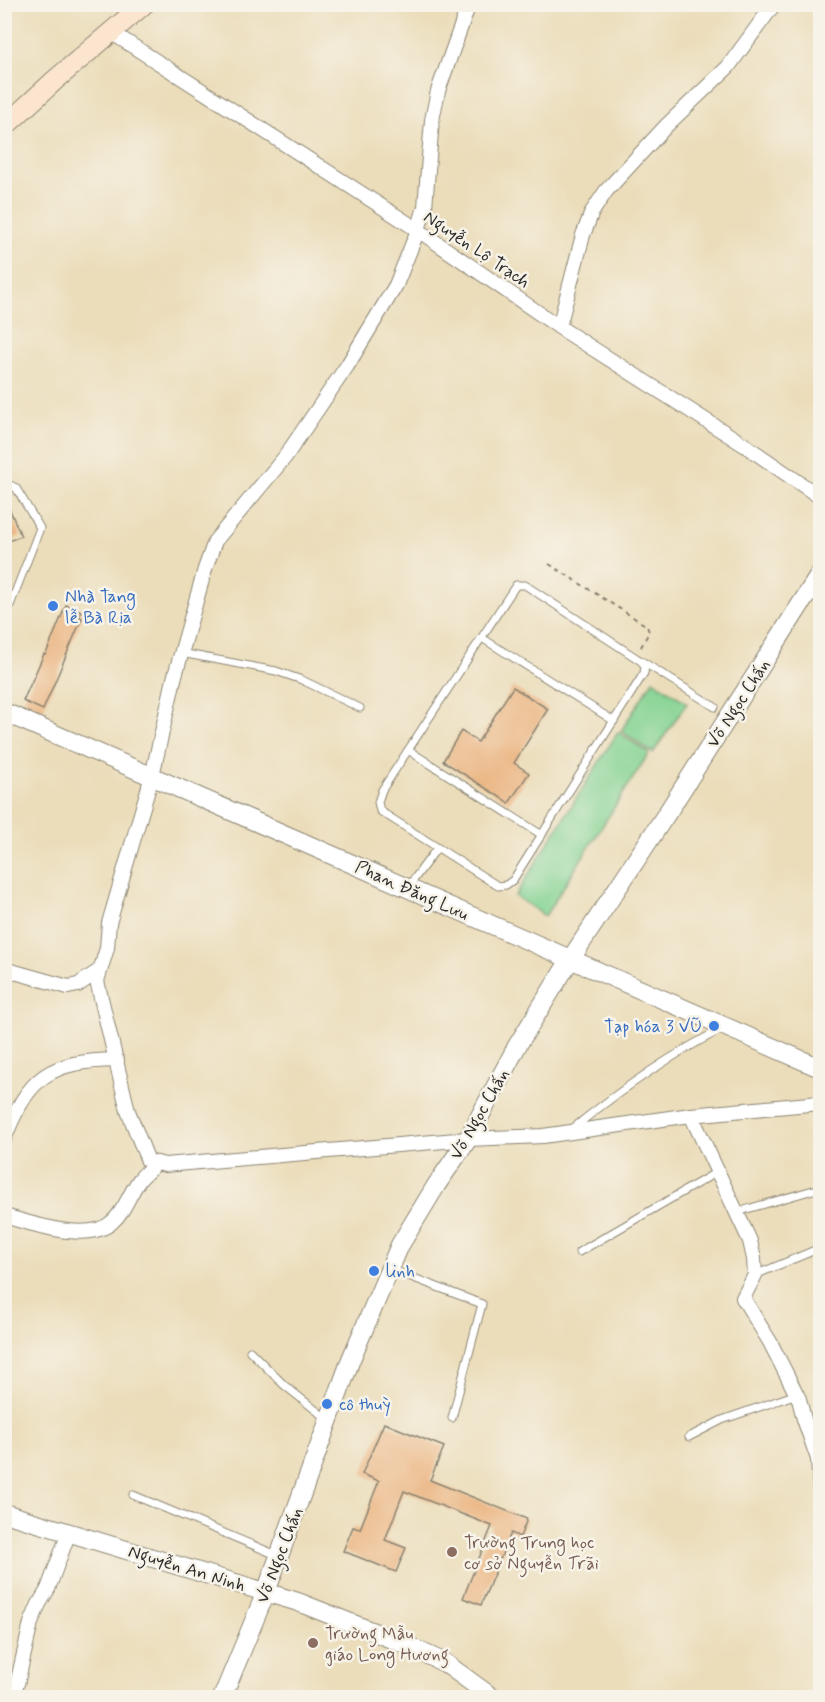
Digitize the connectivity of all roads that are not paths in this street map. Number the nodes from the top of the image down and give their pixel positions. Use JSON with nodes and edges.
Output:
{"nodes":[{"id":1,"x":144,"y":4,"type":"edge"},
{"id":2,"x":469,"y":4,"type":"edge"},
{"id":3,"x":774,"y":4,"type":"edge"},
{"id":4,"x":111,"y":32,"type":"junction"},
{"id":5,"x":4,"y":127,"type":"edge"},
{"id":6,"x":418,"y":230,"type":"junction"},
{"id":7,"x":559,"y":327,"type":"junction"},
{"id":8,"x":4,"y":482,"type":"edge"},
{"id":9,"x":820,"y":497,"type":"edge"},
{"id":10,"x":820,"y":574,"type":"edge"},
{"id":11,"x":4,"y":621,"type":"edge"},
{"id":12,"x":482,"y":638,"type":"junction"},
{"id":13,"x":181,"y":653,"type":"junction"},
{"id":14,"x":638,"y":659,"type":"junction"},
{"id":15,"x":716,"y":706,"type":"dead end"},
{"id":16,"x":360,"y":708,"type":"dead end"},
{"id":17,"x":4,"y":712,"type":"edge"},
{"id":18,"x":614,"y":721,"type":"junction"},
{"id":19,"x":408,"y":750,"type":"junction"},
{"id":20,"x":152,"y":776,"type":"junction"},
{"id":21,"x":542,"y":835,"type":"junction"},
{"id":22,"x":437,"y":848,"type":"junction"},
{"id":23,"x":408,"y":888,"type":"junction"},
{"id":24,"x":570,"y":960,"type":"junction"},
{"id":25,"x":4,"y":969,"type":"edge"},
{"id":26,"x":100,"y":969,"type":"junction"},
{"id":27,"x":725,"y":1027,"type":"junction"},
{"id":28,"x":117,"y":1060,"type":"junction"},
{"id":29,"x":820,"y":1068,"type":"edge"},
{"id":30,"x":820,"y":1103,"type":"edge"},
{"id":31,"x":691,"y":1115,"type":"junction"},
{"id":32,"x":568,"y":1132,"type":"junction"},
{"id":33,"x":4,"y":1138,"type":"edge"},
{"id":34,"x":468,"y":1139,"type":"junction"},
{"id":35,"x":157,"y":1163,"type":"junction"},
{"id":36,"x":717,"y":1172,"type":"junction"},
{"id":37,"x":820,"y":1188,"type":"edge"},
{"id":38,"x":737,"y":1212,"type":"junction"},
{"id":39,"x":4,"y":1216,"type":"edge"},
{"id":40,"x":820,"y":1248,"type":"edge"},
{"id":41,"x":579,"y":1252,"type":"dead end"},
{"id":42,"x":389,"y":1268,"type":"junction"},
{"id":43,"x":755,"y":1275,"type":"junction"},
{"id":44,"x":250,"y":1351,"type":"dead end"},
{"id":45,"x":797,"y":1394,"type":"junction"},
{"id":46,"x":452,"y":1418,"type":"dead end"},
{"id":47,"x":327,"y":1419,"type":"junction"},
{"id":48,"x":689,"y":1437,"type":"dead end"},
{"id":49,"x":820,"y":1490,"type":"edge"},
{"id":50,"x":133,"y":1495,"type":"dead end"},
{"id":51,"x":4,"y":1513,"type":"edge"},
{"id":52,"x":69,"y":1532,"type":"junction"},
{"id":53,"x":279,"y":1556,"type":"junction"},
{"id":54,"x":266,"y":1592,"type":"junction"},
{"id":55,"x":17,"y":1684,"type":"dead end"},
{"id":56,"x":222,"y":1698,"type":"edge"},
{"id":57,"x":493,"y":1698,"type":"edge"}],
"edges":[{"from":1,"to":4,"type":"main road"},
{"from":2,"to":6,"type":"street"},
{"from":3,"to":7,"type":"street"},
{"from":4,"to":5,"type":"main road"},
{"from":4,"to":6,"type":"street","name":"Nguyễn Lộ Trạch"},
{"from":6,"to":7,"type":"street","name":"Nguyễn Lộ Trạch"},
{"from":6,"to":13,"type":"street"},
{"from":7,"to":9,"type":"street","name":"Nguyễn Lộ Trạch"},
{"from":8,"to":11,"type":"lane"},
{"from":10,"to":24,"type":"street","name":"Võ Ngọc Chấn"},
{"from":12,"to":14,"type":"lane"},
{"from":12,"to":18,"type":"lane"},
{"from":12,"to":19,"type":"lane"},
{"from":13,"to":16,"type":"lane"},
{"from":13,"to":20,"type":"street"},
{"from":14,"to":15,"type":"lane"},
{"from":14,"to":18,"type":"lane"},
{"from":17,"to":20,"type":"street","name":"Phan Đăng Lưu"},
{"from":18,"to":21,"type":"lane"},
{"from":19,"to":21,"type":"lane"},
{"from":19,"to":22,"type":"lane"},
{"from":20,"to":23,"type":"street","name":"Phan Đăng Lưu"},
{"from":20,"to":26,"type":"street"},
{"from":21,"to":22,"type":"lane"},
{"from":22,"to":23,"type":"lane"},
{"from":23,"to":24,"type":"street","name":"Phan Đăng Lưu"},
{"from":24,"to":27,"type":"street","name":"Phan Đăng Lưu"},
{"from":24,"to":34,"type":"street","name":"Võ Ngọc Chấn"},
{"from":25,"to":26,"type":"street"},
{"from":26,"to":28,"type":"street"},
{"from":27,"to":29,"type":"street","name":"Phan Đăng Lưu"},
{"from":27,"to":32,"type":"lane"},
{"from":28,"to":33,"type":"street"},
{"from":28,"to":35,"type":"street"},
{"from":30,"to":31,"type":"street"},
{"from":31,"to":32,"type":"street"},
{"from":31,"to":36,"type":"street"},
{"from":32,"to":34,"type":"street"},
{"from":34,"to":35,"type":"street"},
{"from":34,"to":42,"type":"street","name":"Võ Ngọc Chấn"},
{"from":35,"to":39,"type":"street"},
{"from":36,"to":38,"type":"street"},
{"from":36,"to":41,"type":"lane"},
{"from":37,"to":38,"type":"lane"},
{"from":38,"to":43,"type":"street"},
{"from":40,"to":43,"type":"lane"},
{"from":42,"to":46,"type":"lane"},
{"from":42,"to":47,"type":"street","name":"Võ Ngọc Chấn"},
{"from":43,"to":45,"type":"street"},
{"from":44,"to":47,"type":"lane"},
{"from":45,"to":48,"type":"lane"},
{"from":45,"to":49,"type":"street"},
{"from":47,"to":53,"type":"street","name":"Võ Ngọc Chấn"},
{"from":50,"to":53,"type":"lane"},
{"from":51,"to":52,"type":"street","name":"Nguyễn An Ninh"},
{"from":52,"to":54,"type":"street","name":"Nguyễn An Ninh"},
{"from":52,"to":55,"type":"street"},
{"from":53,"to":54,"type":"street","name":"Võ Ngọc Chấn"},
{"from":54,"to":56,"type":"street","name":"Võ Ngọc Chấn"},
{"from":54,"to":57,"type":"street","name":"Nguyễn An Ninh"}]}
